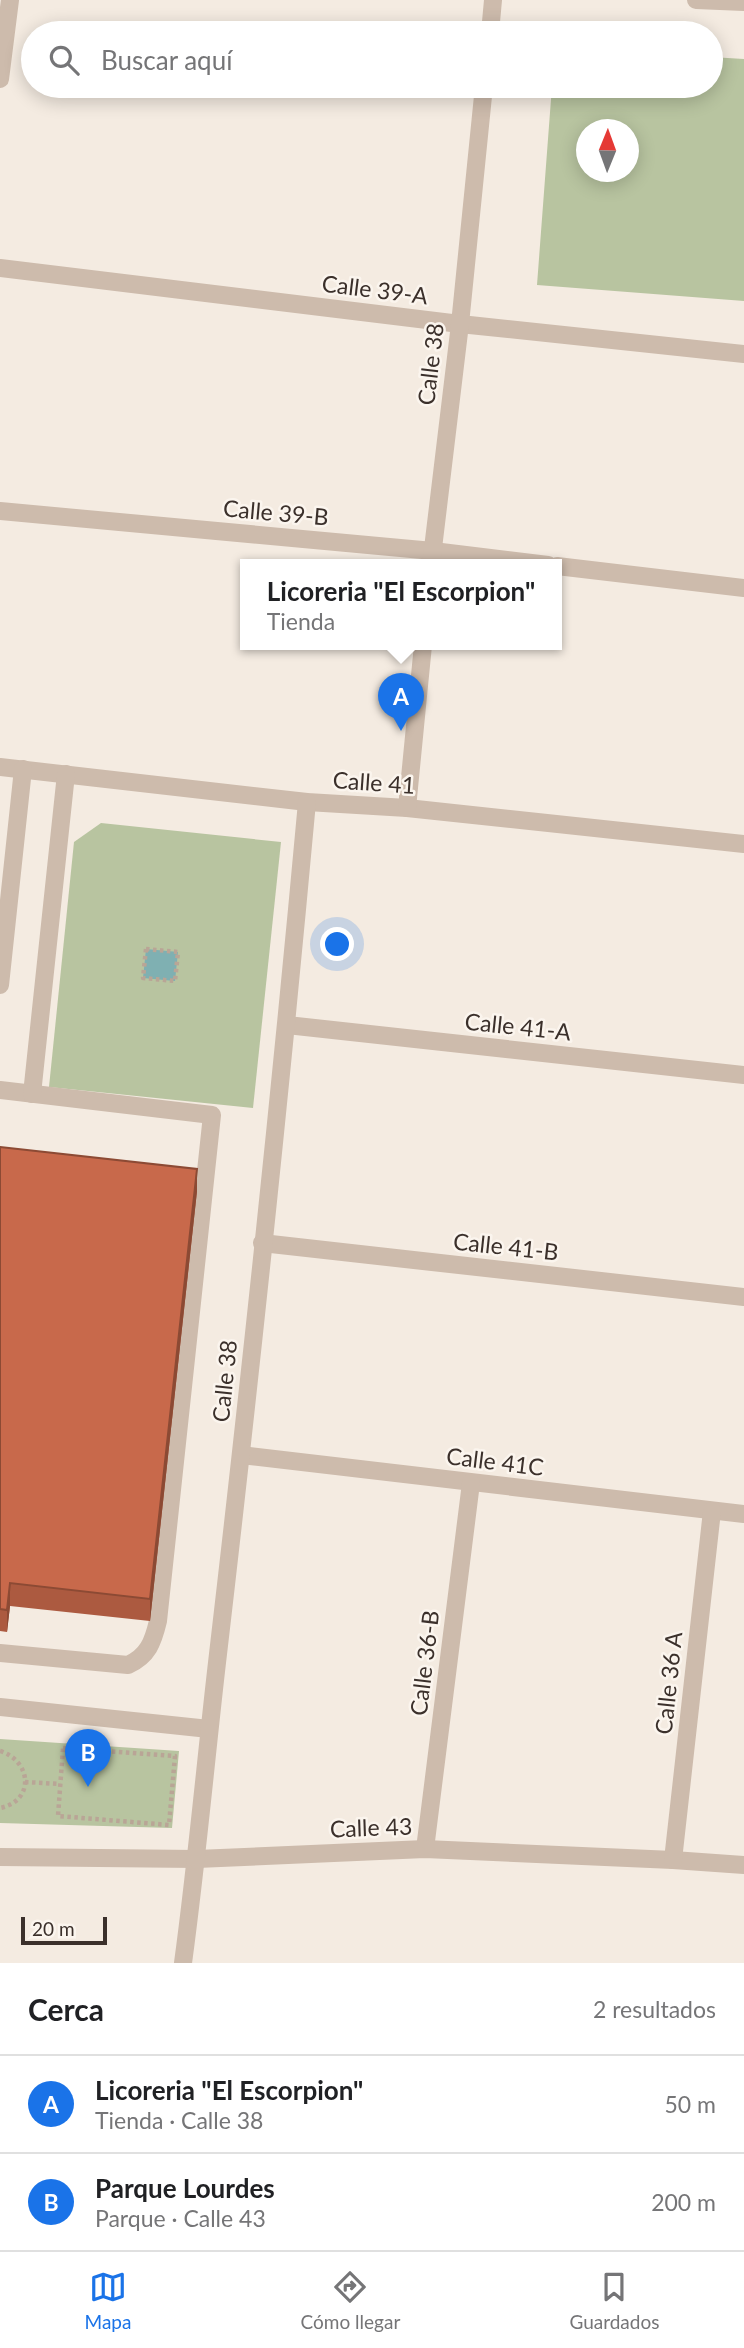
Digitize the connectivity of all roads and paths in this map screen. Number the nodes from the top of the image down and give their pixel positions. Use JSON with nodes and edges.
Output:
{"nodes":[{"id":1,"x":10,"y":0,"type":"edge"},
{"id":2,"x":493,"y":0,"type":"edge"},
{"id":3,"x":695,"y":0,"type":"edge"},
{"id":4,"x":744,"y":2,"type":"edge"},
{"id":5,"x":491,"y":21,"type":"edge"},
{"id":6,"x":0,"y":79,"type":"edge"},
{"id":7,"x":483,"y":98,"type":"edge"},
{"id":8,"x":0,"y":268,"type":"edge"},
{"id":9,"x":460,"y":324,"type":"junction"},
{"id":10,"x":744,"y":355,"type":"edge"},
{"id":11,"x":0,"y":510,"type":"edge"},
{"id":12,"x":432,"y":558,"type":"edge"},
{"id":13,"x":562,"y":567,"type":"edge"},
{"id":14,"x":744,"y":588,"type":"edge"},
{"id":15,"x":423,"y":650,"type":"edge"},
{"id":16,"x":0,"y":767,"type":"edge"},
{"id":17,"x":23,"y":769,"type":"junction"},
{"id":18,"x":66,"y":774,"type":"junction"},
{"id":19,"x":307,"y":802,"type":"junction"},
{"id":20,"x":407,"y":808,"type":"junction"},
{"id":21,"x":8,"y":838,"type":"edge"},
{"id":22,"x":744,"y":844,"type":"edge"},
{"id":23,"x":146,"y":949,"type":"joint"},
{"id":24,"x":0,"y":985,"type":"edge"},
{"id":25,"x":287,"y":1025,"type":"junction"},
{"id":26,"x":744,"y":1075,"type":"edge"},
{"id":27,"x":0,"y":1090,"type":"edge"},
{"id":28,"x":32,"y":1094,"type":"junction"},
{"id":29,"x":262,"y":1243,"type":"junction"},
{"id":30,"x":744,"y":1297,"type":"edge"},
{"id":31,"x":241,"y":1455,"type":"junction"},
{"id":32,"x":471,"y":1483,"type":"junction"},
{"id":33,"x":712,"y":1511,"type":"junction"},
{"id":34,"x":744,"y":1514,"type":"edge"},
{"id":35,"x":0,"y":1653,"type":"edge"},
{"id":36,"x":0,"y":1707,"type":"edge"},
{"id":37,"x":209,"y":1729,"type":"junction"},
{"id":38,"x":0,"y":1751,"type":"edge"},
{"id":39,"x":25,"y":1782,"type":"junction"},
{"id":40,"x":60,"y":1784,"type":"junction"},
{"id":41,"x":0,"y":1808,"type":"edge"},
{"id":42,"x":425,"y":1849,"type":"junction"},
{"id":43,"x":0,"y":1857,"type":"edge"},
{"id":44,"x":197,"y":1859,"type":"junction"},
{"id":45,"x":673,"y":1860,"type":"junction"},
{"id":46,"x":744,"y":1865,"type":"edge"},
{"id":47,"x":183,"y":1963,"type":"edge"}],
"edges":[{"from":1,"to":6,"type":"street"},
{"from":2,"to":5,"type":"street"},
{"from":3,"to":4,"type":"street"},
{"from":7,"to":9,"type":"street","name":"Calle 38"},
{"from":8,"to":9,"type":"street","name":"Calle 39-A"},
{"from":9,"to":10,"type":"street","name":"Calle 39-A"},
{"from":9,"to":12,"type":"street","name":"Calle 38"},
{"from":11,"to":12,"type":"street","name":"Calle 39-B"},
{"from":13,"to":14,"type":"street"},
{"from":15,"to":20,"type":"street"},
{"from":16,"to":17,"type":"street","name":"Calle 41"},
{"from":17,"to":18,"type":"street","name":"Calle 41"},
{"from":17,"to":21,"type":"street"},
{"from":18,"to":19,"type":"street","name":"Calle 41"},
{"from":18,"to":28,"type":"street"},
{"from":19,"to":20,"type":"street","name":"Calle 41"},
{"from":19,"to":25,"type":"street","name":"Calle 38"},
{"from":20,"to":22,"type":"street","name":"Calle 41"},
{"from":21,"to":24,"type":"street"},
{"from":23,"to":23,"type":"path"},
{"from":25,"to":26,"type":"street","name":"Calle 41-A"},
{"from":25,"to":29,"type":"street","name":"Calle 38"},
{"from":27,"to":28,"type":"street"},
{"from":28,"to":35,"type":"street"},
{"from":29,"to":30,"type":"street","name":"Calle 41-B"},
{"from":29,"to":31,"type":"street","name":"Calle 38"},
{"from":31,"to":32,"type":"street","name":"Calle 41C"},
{"from":31,"to":37,"type":"street","name":"Calle 38"},
{"from":32,"to":33,"type":"street","name":"Calle 41C"},
{"from":32,"to":42,"type":"street","name":"Calle 36-B"},
{"from":33,"to":34,"type":"street","name":"Calle 41C"},
{"from":33,"to":45,"type":"street","name":"Calle 36 A"},
{"from":36,"to":37,"type":"street"},
{"from":37,"to":44,"type":"street","name":"Calle 38"},
{"from":38,"to":39,"type":"path"},
{"from":39,"to":40,"type":"path"},
{"from":39,"to":41,"type":"path"},
{"from":40,"to":40,"type":"path"},
{"from":42,"to":44,"type":"street","name":"Calle 43"},
{"from":42,"to":45,"type":"street","name":"Calle 43"},
{"from":43,"to":44,"type":"street","name":"Calle 43"},
{"from":44,"to":47,"type":"street","name":"Calle 38"},
{"from":45,"to":46,"type":"street","name":"Calle 43"}]}
